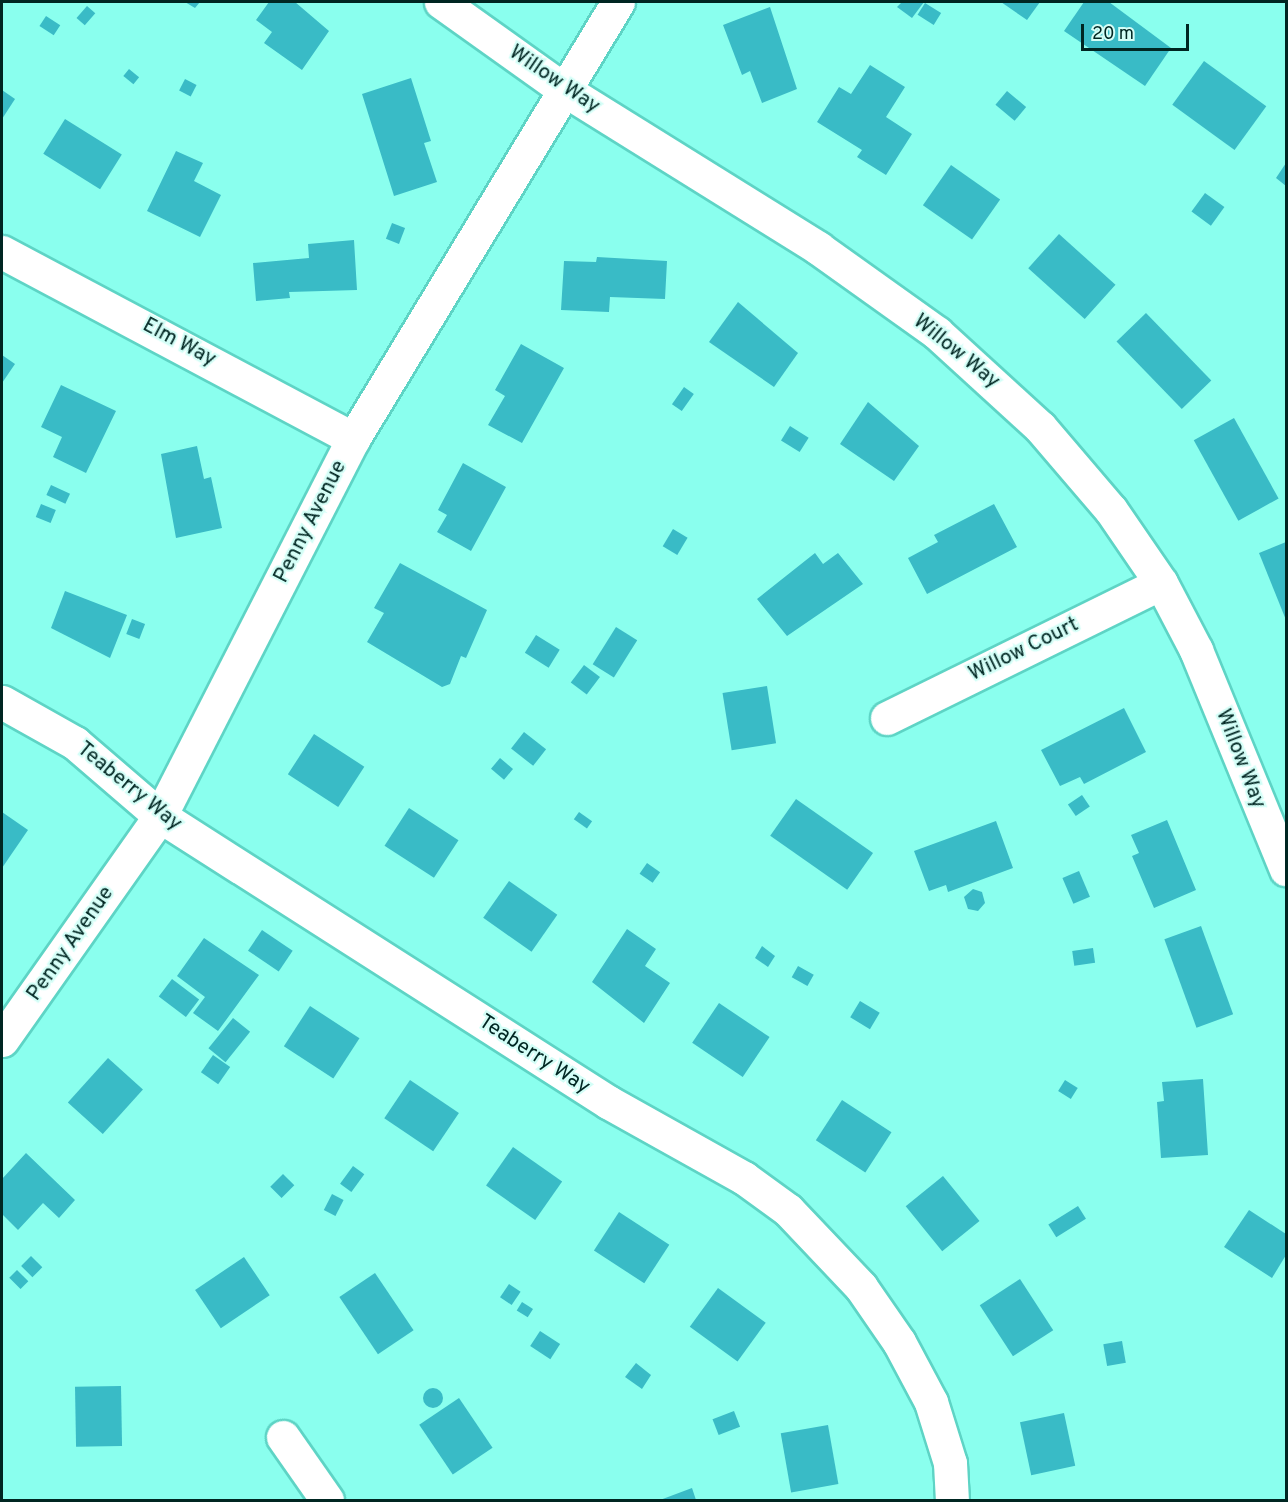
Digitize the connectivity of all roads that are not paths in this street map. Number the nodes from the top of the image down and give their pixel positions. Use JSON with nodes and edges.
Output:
{"nodes":[{"id":1,"x":441,"y":2,"type":"edge"},
{"id":2,"x":618,"y":2,"type":"edge"},
{"id":3,"x":563,"y":89,"type":"junction"},
{"id":4,"x":2,"y":252,"type":"edge"},
{"id":5,"x":353,"y":439,"type":"junction"},
{"id":6,"x":1161,"y":583,"type":"junction"},
{"id":7,"x":2,"y":702,"type":"edge"},
{"id":8,"x":887,"y":718,"type":"dead end"},
{"id":9,"x":160,"y":816,"type":"junction"},
{"id":10,"x":1287,"y":869,"type":"edge"},
{"id":11,"x":2,"y":1040,"type":"edge"},
{"id":12,"x":283,"y":1437,"type":"dead end"},
{"id":13,"x":327,"y":1500,"type":"edge"},
{"id":14,"x":952,"y":1500,"type":"edge"}],
"edges":[{"from":1,"to":3,"type":"street","name":"Willow Way"},
{"from":2,"to":3,"type":"street","name":"Penny Avenue"},
{"from":3,"to":5,"type":"street","name":"Penny Avenue"},
{"from":3,"to":6,"type":"street","name":"Willow Way"},
{"from":4,"to":5,"type":"street","name":"Elm Way"},
{"from":5,"to":9,"type":"street","name":"Penny Avenue"},
{"from":6,"to":8,"type":"street","name":"Willow Court"},
{"from":6,"to":10,"type":"street","name":"Willow Way"},
{"from":7,"to":9,"type":"street","name":"Teaberry Way"},
{"from":9,"to":11,"type":"street","name":"Penny Avenue"},
{"from":9,"to":14,"type":"street","name":"Teaberry Way"},
{"from":12,"to":13,"type":"street"}]}
